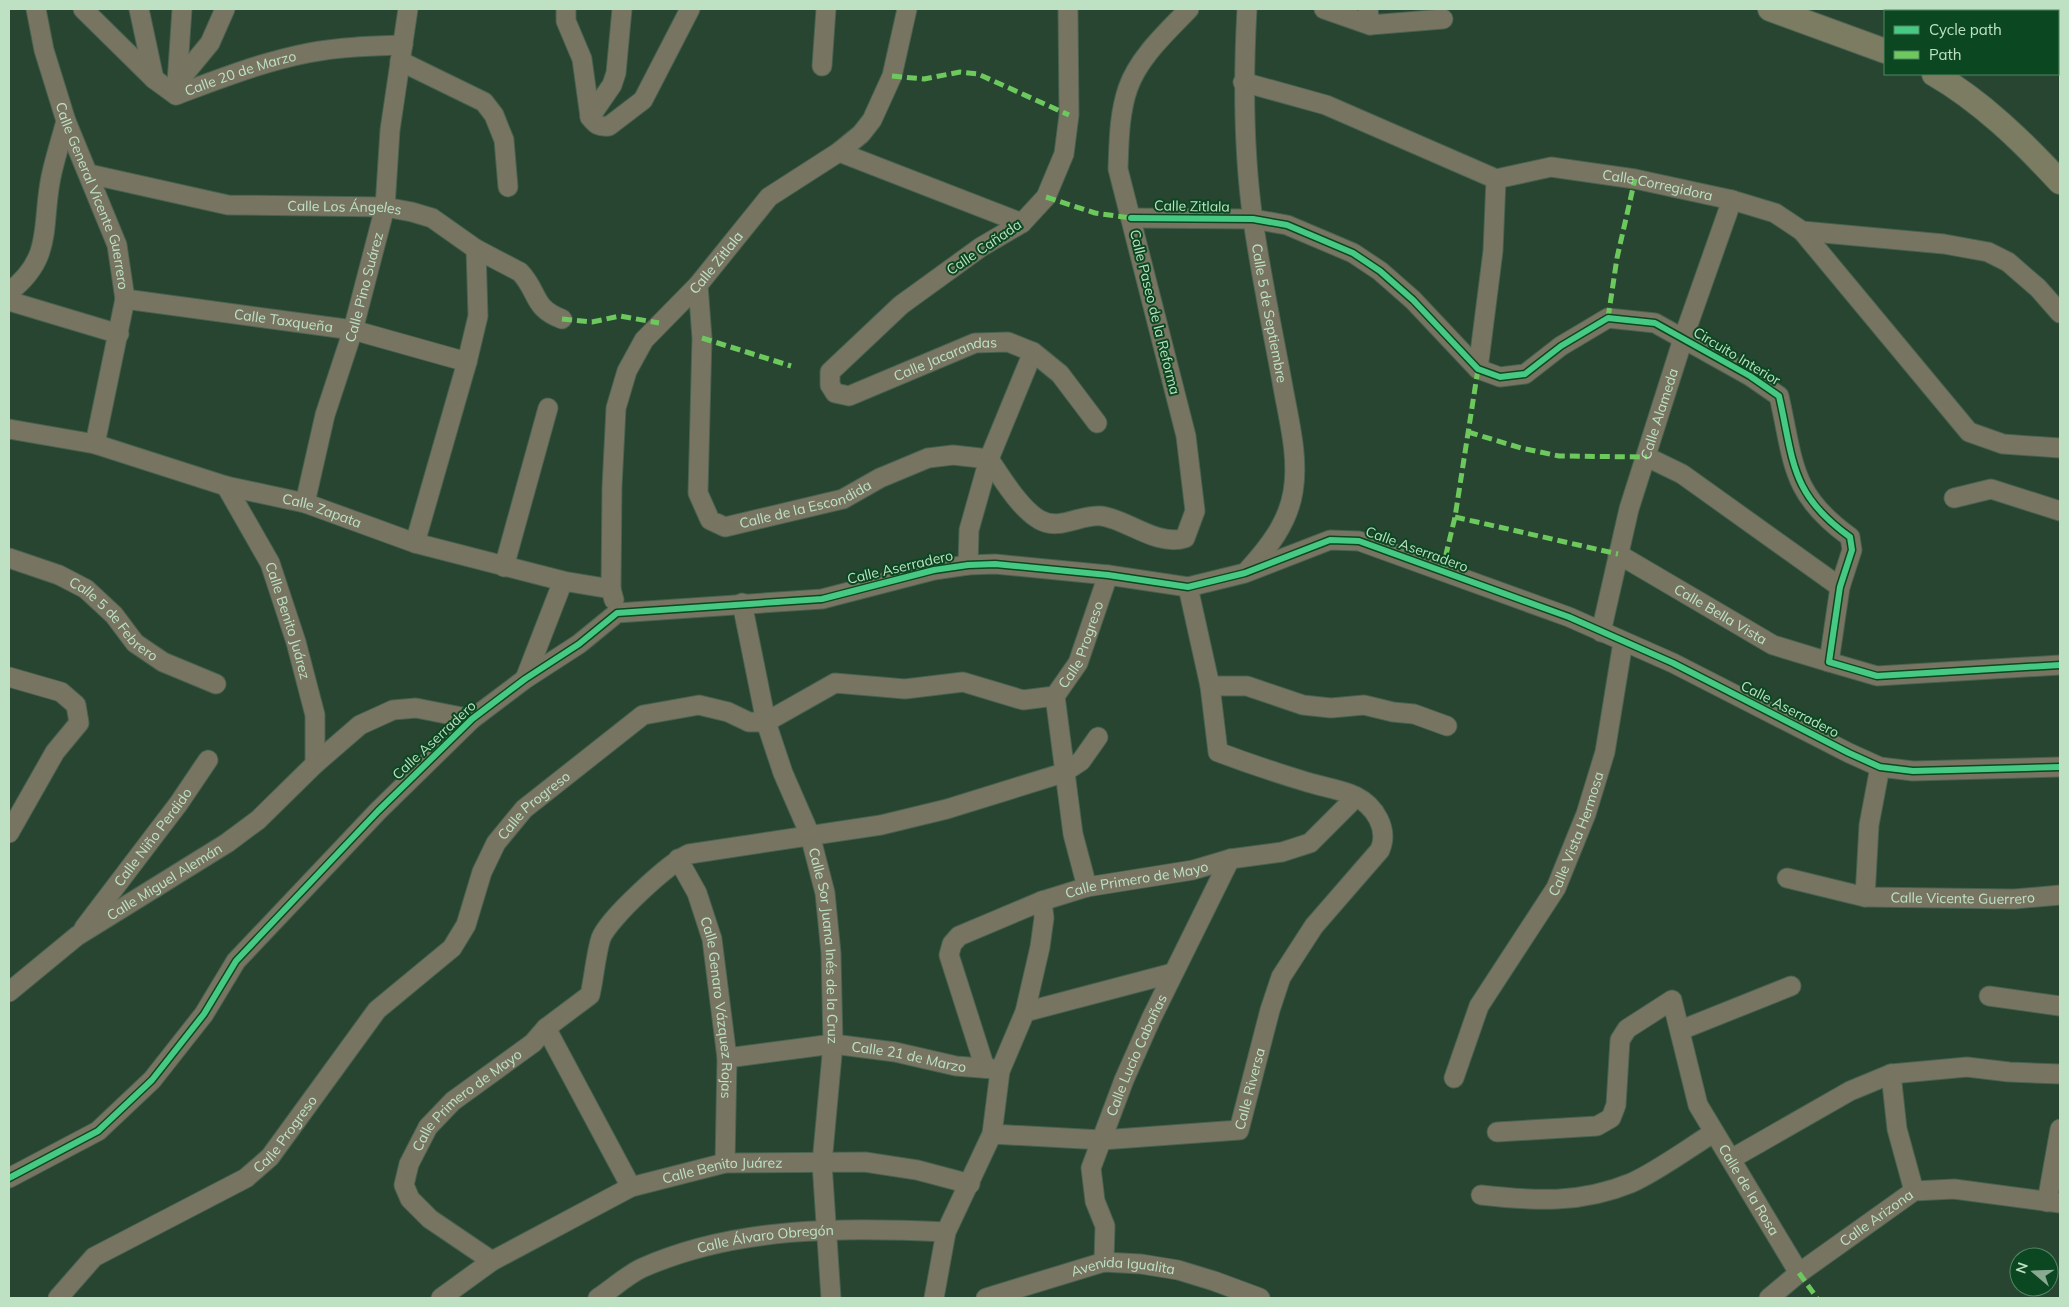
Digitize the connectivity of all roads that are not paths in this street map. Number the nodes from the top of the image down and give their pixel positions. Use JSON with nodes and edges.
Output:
{"nodes":[{"id":1,"x":36,"y":9,"type":"edge"},
{"id":2,"x":83,"y":9,"type":"edge"},
{"id":3,"x":140,"y":9,"type":"edge"},
{"id":4,"x":182,"y":9,"type":"edge"},
{"id":5,"x":225,"y":9,"type":"edge"},
{"id":6,"x":408,"y":9,"type":"edge"},
{"id":7,"x":566,"y":9,"type":"edge"},
{"id":8,"x":622,"y":9,"type":"edge"},
{"id":9,"x":690,"y":9,"type":"edge"},
{"id":10,"x":826,"y":9,"type":"edge"},
{"id":11,"x":907,"y":9,"type":"edge"},
{"id":12,"x":1068,"y":9,"type":"edge"},
{"id":13,"x":1189,"y":9,"type":"edge"},
{"id":14,"x":1247,"y":9,"type":"edge"},
{"id":15,"x":1324,"y":9,"type":"edge"},
{"id":16,"x":1770,"y":9,"type":"edge"},
{"id":17,"x":1369,"y":17,"type":"edge"},
{"id":18,"x":1443,"y":18,"type":"dead end"},
{"id":19,"x":1884,"y":51,"type":"edge"},
{"id":20,"x":401,"y":53,"type":"junction"},
{"id":21,"x":822,"y":66,"type":"dead end"},
{"id":22,"x":1936,"y":75,"type":"edge"},
{"id":23,"x":154,"y":79,"type":"junction"},
{"id":24,"x":1243,"y":82,"type":"junction"},
{"id":25,"x":177,"y":89,"type":"junction"},
{"id":26,"x":590,"y":117,"type":"junction"},
{"id":27,"x":66,"y":121,"type":"junction"},
{"id":28,"x":839,"y":152,"type":"junction"},
{"id":29,"x":89,"y":174,"type":"junction"},
{"id":30,"x":1496,"y":179,"type":"junction"},
{"id":31,"x":2060,"y":182,"type":"edge"},
{"id":32,"x":508,"y":187,"type":"dead end"},
{"id":33,"x":1732,"y":200,"type":"junction"},
{"id":34,"x":385,"y":207,"type":"junction"},
{"id":35,"x":1131,"y":218,"type":"junction"},
{"id":36,"x":1253,"y":219,"type":"junction"},
{"id":37,"x":1022,"y":223,"type":"junction"},
{"id":38,"x":1802,"y":231,"type":"junction"},
{"id":39,"x":476,"y":249,"type":"junction"},
{"id":40,"x":698,"y":285,"type":"junction"},
{"id":41,"x":9,"y":292,"type":"edge"},
{"id":42,"x":125,"y":299,"type":"junction"},
{"id":43,"x":9,"y":301,"type":"edge"},
{"id":44,"x":2060,"y":313,"type":"edge"},
{"id":45,"x":562,"y":319,"type":"dead end"},
{"id":46,"x":353,"y":330,"type":"junction"},
{"id":47,"x":119,"y":334,"type":"junction"},
{"id":48,"x":1683,"y":339,"type":"junction"},
{"id":49,"x":1033,"y":352,"type":"junction"},
{"id":50,"x":468,"y":362,"type":"junction"},
{"id":51,"x":1478,"y":369,"type":"junction"},
{"id":52,"x":830,"y":385,"type":"joint"},
{"id":53,"x":548,"y":408,"type":"dead end"},
{"id":54,"x":1097,"y":423,"type":"dead end"},
{"id":55,"x":9,"y":429,"type":"edge"},
{"id":56,"x":95,"y":444,"type":"junction"},
{"id":57,"x":2060,"y":448,"type":"edge"},
{"id":58,"x":1647,"y":457,"type":"junction"},
{"id":59,"x":988,"y":459,"type":"junction"},
{"id":60,"x":226,"y":486,"type":"junction"},
{"id":61,"x":1954,"y":498,"type":"dead end"},
{"id":62,"x":305,"y":503,"type":"junction"},
{"id":63,"x":2060,"y":511,"type":"edge"},
{"id":64,"x":415,"y":542,"type":"junction"},
{"id":65,"x":1618,"y":554,"type":"junction"},
{"id":66,"x":9,"y":558,"type":"edge"},
{"id":67,"x":968,"y":565,"type":"junction"},
{"id":68,"x":504,"y":567,"type":"junction"},
{"id":69,"x":1245,"y":573,"type":"junction"},
{"id":70,"x":1108,"y":575,"type":"junction"},
{"id":71,"x":563,"y":581,"type":"junction"},
{"id":72,"x":1188,"y":587,"type":"junction"},
{"id":73,"x":1840,"y":587,"type":"junction"},
{"id":74,"x":611,"y":590,"type":"junction"},
{"id":75,"x":742,"y":603,"type":"junction"},
{"id":76,"x":617,"y":613,"type":"junction"},
{"id":77,"x":1601,"y":632,"type":"junction"},
{"id":78,"x":1623,"y":642,"type":"junction"},
{"id":79,"x":1829,"y":662,"type":"junction"},
{"id":80,"x":2060,"y":665,"type":"edge"},
{"id":81,"x":9,"y":677,"type":"edge"},
{"id":82,"x":525,"y":679,"type":"junction"},
{"id":83,"x":216,"y":684,"type":"dead end"},
{"id":84,"x":1210,"y":686,"type":"junction"},
{"id":85,"x":1055,"y":696,"type":"junction"},
{"id":86,"x":472,"y":719,"type":"junction"},
{"id":87,"x":766,"y":722,"type":"junction"},
{"id":88,"x":1448,"y":726,"type":"dead end"},
{"id":89,"x":1098,"y":737,"type":"dead end"},
{"id":90,"x":208,"y":760,"type":"dead end"},
{"id":91,"x":315,"y":764,"type":"junction"},
{"id":92,"x":1880,"y":767,"type":"junction"},
{"id":93,"x":2060,"y":767,"type":"edge"},
{"id":94,"x":1063,"y":773,"type":"junction"},
{"id":95,"x":1356,"y":797,"type":"junction"},
{"id":96,"x":9,"y":833,"type":"edge"},
{"id":97,"x":810,"y":835,"type":"junction"},
{"id":98,"x":678,"y":859,"type":"junction"},
{"id":99,"x":1230,"y":859,"type":"junction"},
{"id":100,"x":1787,"y":878,"type":"dead end"},
{"id":101,"x":1087,"y":887,"type":"junction"},
{"id":102,"x":2060,"y":895,"type":"edge"},
{"id":103,"x":1865,"y":897,"type":"junction"},
{"id":104,"x":1042,"y":901,"type":"junction"},
{"id":105,"x":77,"y":936,"type":"junction"},
{"id":106,"x":1173,"y":973,"type":"junction"},
{"id":107,"x":1791,"y":986,"type":"dead end"},
{"id":108,"x":9,"y":992,"type":"edge"},
{"id":109,"x":1989,"y":996,"type":"dead end"},
{"id":110,"x":2060,"y":1006,"type":"edge"},
{"id":111,"x":1025,"y":1012,"type":"junction"},
{"id":112,"x":546,"y":1028,"type":"junction"},
{"id":113,"x":1681,"y":1030,"type":"junction"},
{"id":114,"x":833,"y":1044,"type":"junction"},
{"id":115,"x":727,"y":1058,"type":"junction"},
{"id":116,"x":993,"y":1069,"type":"junction"},
{"id":117,"x":1891,"y":1074,"type":"junction"},
{"id":118,"x":2060,"y":1074,"type":"edge"},
{"id":119,"x":1454,"y":1078,"type":"dead end"},
{"id":120,"x":2060,"y":1129,"type":"edge"},
{"id":121,"x":1497,"y":1132,"type":"dead end"},
{"id":122,"x":1713,"y":1133,"type":"junction"},
{"id":123,"x":992,"y":1134,"type":"junction"},
{"id":124,"x":1102,"y":1140,"type":"junction"},
{"id":125,"x":1731,"y":1159,"type":"junction"},
{"id":126,"x":822,"y":1163,"type":"junction"},
{"id":127,"x":725,"y":1164,"type":"junction"},
{"id":128,"x":9,"y":1178,"type":"edge"},
{"id":129,"x":970,"y":1184,"type":"junction"},
{"id":130,"x":631,"y":1187,"type":"junction"},
{"id":131,"x":1914,"y":1191,"type":"junction"},
{"id":132,"x":1481,"y":1195,"type":"dead end"},
{"id":133,"x":2053,"y":1203,"type":"edge"},
{"id":134,"x":828,"y":1232,"type":"junction"},
{"id":135,"x":946,"y":1232,"type":"junction"},
{"id":136,"x":492,"y":1261,"type":"junction"},
{"id":137,"x":1104,"y":1262,"type":"junction"},
{"id":138,"x":1799,"y":1273,"type":"junction"},
{"id":139,"x":58,"y":1298,"type":"edge"},
{"id":140,"x":441,"y":1298,"type":"edge"},
{"id":141,"x":598,"y":1298,"type":"edge"},
{"id":142,"x":831,"y":1298,"type":"edge"},
{"id":143,"x":934,"y":1298,"type":"edge"},
{"id":144,"x":986,"y":1298,"type":"edge"},
{"id":145,"x":1260,"y":1298,"type":"edge"},
{"id":146,"x":1769,"y":1298,"type":"edge"}],
"edges":[{"from":1,"to":27,"type":"street","name":"Calle General Vicente Guerrero"},
{"from":2,"to":23,"type":"street","name":"Calle 20 de Marzo"},
{"from":3,"to":23,"type":"street"},
{"from":4,"to":25,"type":"street"},
{"from":5,"to":25,"type":"street"},
{"from":6,"to":20,"type":"street","name":"Calle Pino Suárez"},
{"from":7,"to":26,"type":"street"},
{"from":8,"to":26,"type":"street"},
{"from":9,"to":26,"type":"street"},
{"from":10,"to":21,"type":"street"},
{"from":11,"to":28,"type":"street","name":"Calle Zitlala"},
{"from":12,"to":37,"type":"street","name":"Calle Cañada"},
{"from":13,"to":35,"type":"street","name":"Calle Paseo de la Reforma"},
{"from":14,"to":24,"type":"street","name":"Calle 5 de Septiembre"},
{"from":15,"to":17,"type":"street"},
{"from":16,"to":19,"type":"main road"},
{"from":17,"to":18,"type":"street"},
{"from":20,"to":25,"type":"street","name":"Calle 20 de Marzo"},
{"from":20,"to":32,"type":"street"},
{"from":20,"to":34,"type":"street","name":"Calle Pino Suárez"},
{"from":22,"to":31,"type":"main road"},
{"from":23,"to":25,"type":"street","name":"Calle 20 de Marzo"},
{"from":24,"to":30,"type":"street"},
{"from":24,"to":36,"type":"street","name":"Calle 5 de Septiembre"},
{"from":27,"to":29,"type":"street","name":"Calle General Vicente Guerrero"},
{"from":27,"to":41,"type":"street"},
{"from":28,"to":37,"type":"street"},
{"from":28,"to":40,"type":"street","name":"Calle Zitlala"},
{"from":29,"to":34,"type":"street","name":"Calle Los Ángeles"},
{"from":29,"to":42,"type":"street","name":"Calle General Vicente Guerrero"},
{"from":30,"to":33,"type":"street","name":"Calle Corregidora"},
{"from":30,"to":51,"type":"street"},
{"from":33,"to":38,"type":"street","name":"Calle Corregidora"},
{"from":33,"to":48,"type":"street","name":"Calle Alameda"},
{"from":34,"to":39,"type":"street","name":"Calle Los Ángeles"},
{"from":34,"to":46,"type":"street","name":"Calle Pino Suárez"},
{"from":35,"to":36,"type":"street","name":"Calle Zitlala"},
{"from":35,"to":59,"type":"street","name":"Calle Paseo de la Reforma"},
{"from":36,"to":51,"type":"street","name":"Calle Zitlala"},
{"from":36,"to":69,"type":"street","name":"Calle 5 de Septiembre"},
{"from":37,"to":52,"type":"street","name":"Calle Cañada"},
{"from":38,"to":44,"type":"street","name":"Calle Corregidora"},
{"from":38,"to":57,"type":"street"},
{"from":39,"to":45,"type":"street","name":"Calle Los Ángeles"},
{"from":39,"to":50,"type":"street"},
{"from":40,"to":59,"type":"street","name":"Calle de la Escondida"},
{"from":40,"to":74,"type":"street","name":"Calle Zitlala"},
{"from":42,"to":46,"type":"street","name":"Calle Taxqueña"},
{"from":42,"to":47,"type":"street","name":"Calle General Vicente Guerrero"},
{"from":43,"to":47,"type":"street"},
{"from":46,"to":50,"type":"street","name":"Calle Taxqueña"},
{"from":46,"to":62,"type":"street","name":"Calle Pino Suárez"},
{"from":47,"to":56,"type":"street","name":"Calle General Vicente Guerrero"},
{"from":48,"to":51,"type":"street","name":"Circuito Interior"},
{"from":48,"to":58,"type":"street","name":"Calle Alameda"},
{"from":48,"to":73,"type":"street","name":"Circuito Interior"},
{"from":49,"to":52,"type":"street","name":"Calle Jacarandas"},
{"from":49,"to":54,"type":"street","name":"Calle Jacarandas"},
{"from":49,"to":59,"type":"street"},
{"from":50,"to":64,"type":"street"},
{"from":53,"to":68,"type":"street"},
{"from":55,"to":56,"type":"street","name":"Calle Zapata"},
{"from":56,"to":60,"type":"street","name":"Calle Zapata"},
{"from":58,"to":65,"type":"street","name":"Calle Alameda"},
{"from":58,"to":73,"type":"street"},
{"from":59,"to":67,"type":"street"},
{"from":60,"to":62,"type":"street","name":"Calle Zapata"},
{"from":60,"to":91,"type":"street","name":"Calle Benito Juárez"},
{"from":61,"to":63,"type":"street"},
{"from":62,"to":64,"type":"street","name":"Calle Zapata"},
{"from":64,"to":68,"type":"street","name":"Calle Zapata"},
{"from":65,"to":77,"type":"street","name":"Calle Alameda"},
{"from":65,"to":79,"type":"street","name":"Calle Bella Vista"},
{"from":66,"to":83,"type":"street","name":"Calle 5 de Febrero"},
{"from":67,"to":70,"type":"street","name":"Calle Aserradero"},
{"from":67,"to":75,"type":"street","name":"Calle Aserradero"},
{"from":68,"to":71,"type":"street","name":"Calle Zapata"},
{"from":69,"to":72,"type":"street","name":"Calle Aserradero"},
{"from":69,"to":77,"type":"street","name":"Calle Aserradero"},
{"from":70,"to":72,"type":"street","name":"Calle Aserradero"},
{"from":70,"to":85,"type":"street","name":"Calle Progreso"},
{"from":71,"to":74,"type":"street","name":"Calle Zapata"},
{"from":71,"to":82,"type":"street"},
{"from":72,"to":84,"type":"street"},
{"from":73,"to":79,"type":"street","name":"Circuito Interior"},
{"from":74,"to":76,"type":"street"},
{"from":75,"to":76,"type":"street","name":"Calle Aserradero"},
{"from":75,"to":87,"type":"street","name":"Calle Sor Juana Inés de la Cruz"},
{"from":76,"to":82,"type":"street","name":"Calle Aserradero"},
{"from":77,"to":78,"type":"street","name":"Calle Aserradero"},
{"from":78,"to":92,"type":"street","name":"Calle Aserradero"},
{"from":78,"to":119,"type":"street","name":"Calle Vista Hermosa"},
{"from":79,"to":80,"type":"street"},
{"from":81,"to":96,"type":"street"},
{"from":82,"to":86,"type":"street","name":"Calle Aserradero"},
{"from":84,"to":88,"type":"street"},
{"from":84,"to":95,"type":"street"},
{"from":85,"to":87,"type":"street","name":"Calle Progreso"},
{"from":85,"to":94,"type":"street"},
{"from":86,"to":91,"type":"street","name":"Calle Miguel Alemán"},
{"from":86,"to":128,"type":"street","name":"Calle Aserradero"},
{"from":87,"to":97,"type":"street","name":"Calle Sor Juana Inés de la Cruz"},
{"from":87,"to":139,"type":"street","name":"Calle Progreso"},
{"from":89,"to":94,"type":"street"},
{"from":90,"to":105,"type":"street","name":"Calle Niño Perdido"},
{"from":91,"to":105,"type":"street","name":"Calle Miguel Alemán"},
{"from":92,"to":93,"type":"street","name":"Calle Aserradero"},
{"from":92,"to":103,"type":"street"},
{"from":94,"to":97,"type":"street"},
{"from":94,"to":101,"type":"street"},
{"from":95,"to":99,"type":"street","name":"Calle Primero de Mayo"},
{"from":95,"to":124,"type":"street","name":"Calle Riversa"},
{"from":97,"to":98,"type":"street"},
{"from":97,"to":114,"type":"street","name":"Calle Sor Juana Inés de la Cruz"},
{"from":98,"to":112,"type":"street","name":"Calle Primero de Mayo"},
{"from":98,"to":115,"type":"street","name":"Calle Genaro Vázquez Rojas"},
{"from":99,"to":101,"type":"street","name":"Calle Primero de Mayo"},
{"from":99,"to":106,"type":"street","name":"Calle Lucio Cabañas"},
{"from":100,"to":103,"type":"street","name":"Calle Vicente Guerrero"},
{"from":101,"to":104,"type":"street","name":"Calle Primero de Mayo"},
{"from":102,"to":103,"type":"street","name":"Calle Vicente Guerrero"},
{"from":104,"to":111,"type":"street"},
{"from":104,"to":116,"type":"street","name":"Calle Primero de Mayo"},
{"from":105,"to":108,"type":"street","name":"Calle Miguel Alemán"},
{"from":106,"to":111,"type":"street"},
{"from":106,"to":124,"type":"street","name":"Calle Lucio Cabañas"},
{"from":107,"to":113,"type":"street"},
{"from":109,"to":110,"type":"street"},
{"from":111,"to":116,"type":"street"},
{"from":112,"to":130,"type":"street"},
{"from":112,"to":136,"type":"street","name":"Calle Primero de Mayo"},
{"from":113,"to":121,"type":"street","name":"Calle de la Rosa"},
{"from":113,"to":122,"type":"street","name":"Calle de la Rosa"},
{"from":114,"to":115,"type":"street","name":"Calle 21 de Marzo"},
{"from":114,"to":116,"type":"street","name":"Calle 21 de Marzo"},
{"from":114,"to":126,"type":"street","name":"Calle Sor Juana Inés de la Cruz"},
{"from":115,"to":127,"type":"street","name":"Calle Genaro Vázquez Rojas"},
{"from":116,"to":123,"type":"street"},
{"from":117,"to":118,"type":"street"},
{"from":117,"to":125,"type":"street"},
{"from":117,"to":131,"type":"street"},
{"from":120,"to":133,"type":"street"},
{"from":122,"to":125,"type":"street","name":"Calle de la Rosa"},
{"from":122,"to":132,"type":"street"},
{"from":123,"to":124,"type":"street","name":"Calle Riversa"},
{"from":123,"to":129,"type":"street"},
{"from":124,"to":137,"type":"street","name":"Calle Lucio Cabañas"},
{"from":125,"to":138,"type":"street","name":"Calle de la Rosa"},
{"from":126,"to":127,"type":"street","name":"Calle Benito Juárez"},
{"from":126,"to":129,"type":"street","name":"Calle Benito Juárez"},
{"from":126,"to":134,"type":"street","name":"Calle Sor Juana Inés de la Cruz"},
{"from":127,"to":130,"type":"street","name":"Calle Benito Juárez"},
{"from":129,"to":135,"type":"street"},
{"from":130,"to":136,"type":"street","name":"Calle Benito Juárez"},
{"from":131,"to":133,"type":"street","name":"Calle Arizona"},
{"from":131,"to":138,"type":"street","name":"Calle Arizona"},
{"from":134,"to":135,"type":"street","name":"Calle Álvaro Obregón"},
{"from":134,"to":141,"type":"street","name":"Calle Álvaro Obregón"},
{"from":134,"to":142,"type":"street","name":"Calle Sor Juana Inés de la Cruz"},
{"from":135,"to":143,"type":"street"},
{"from":136,"to":140,"type":"street","name":"Calle Benito Juárez"},
{"from":137,"to":144,"type":"street","name":"Avenida Igualita"},
{"from":137,"to":145,"type":"street","name":"Avenida Igualita"},
{"from":138,"to":146,"type":"street","name":"Calle Arizona"}]}
